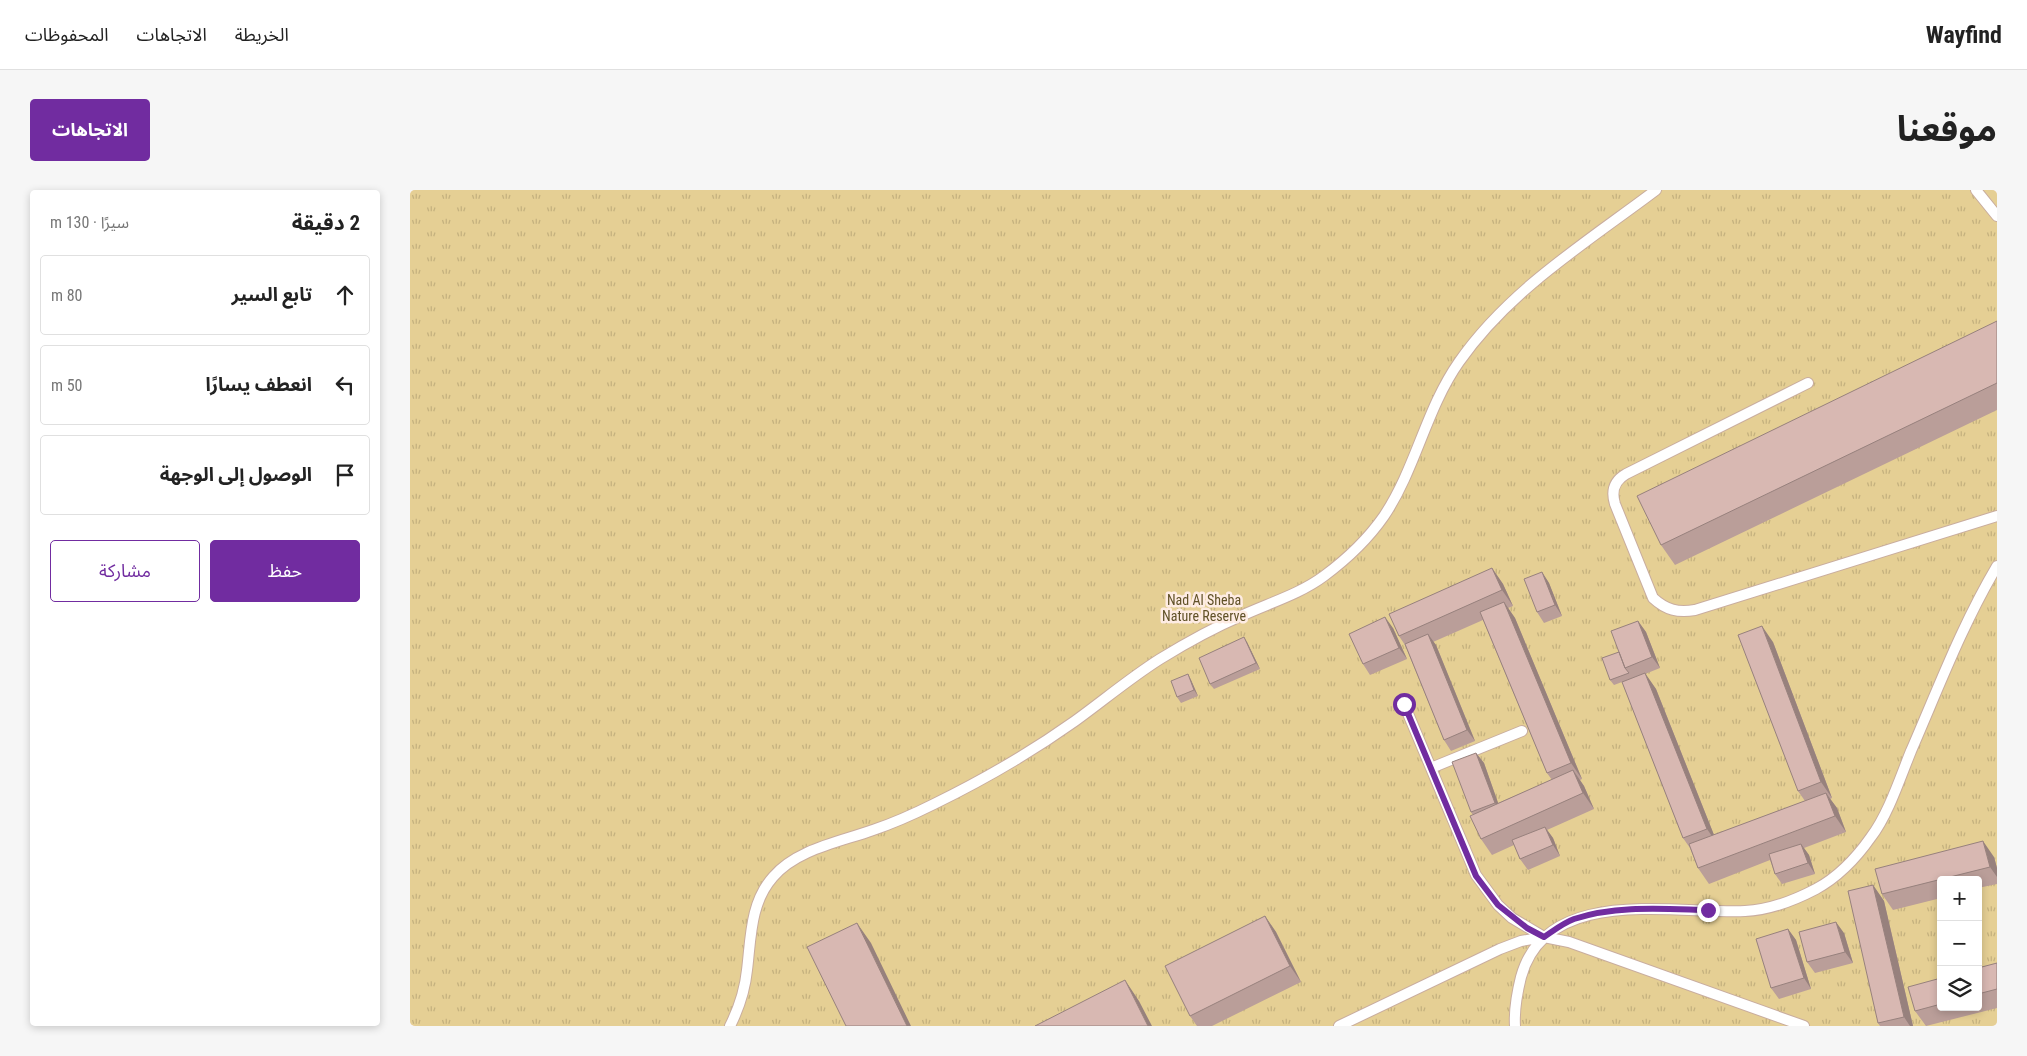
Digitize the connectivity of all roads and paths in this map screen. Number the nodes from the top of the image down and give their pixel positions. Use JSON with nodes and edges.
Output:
{"nodes":[{"id":1,"x":1656,"y":190,"type":"edge"},
{"id":2,"x":1976,"y":190,"type":"edge"},
{"id":3,"x":1997,"y":216,"type":"edge"},
{"id":4,"x":1808,"y":383,"type":"dead end"},
{"id":5,"x":1997,"y":516,"type":"edge"},
{"id":6,"x":1997,"y":566,"type":"edge"},
{"id":7,"x":1404,"y":704,"type":"dead end"},
{"id":8,"x":1522,"y":731,"type":"edge"},
{"id":9,"x":1430,"y":768,"type":"junction"},
{"id":10,"x":1544,"y":937,"type":"junction"},
{"id":11,"x":730,"y":1026,"type":"edge"},
{"id":12,"x":1339,"y":1026,"type":"edge"},
{"id":13,"x":1516,"y":1026,"type":"edge"},
{"id":14,"x":1804,"y":1026,"type":"edge"}],
"edges":[{"from":1,"to":11,"type":"lane"},
{"from":2,"to":3,"type":"lane"},
{"from":4,"to":5,"type":"lane"},
{"from":6,"to":10,"type":"lane"},
{"from":7,"to":9,"type":"lane"},
{"from":8,"to":9,"type":"lane"},
{"from":9,"to":10,"type":"lane"},
{"from":10,"to":12,"type":"lane"},
{"from":10,"to":13,"type":"lane"},
{"from":10,"to":14,"type":"lane"}]}
